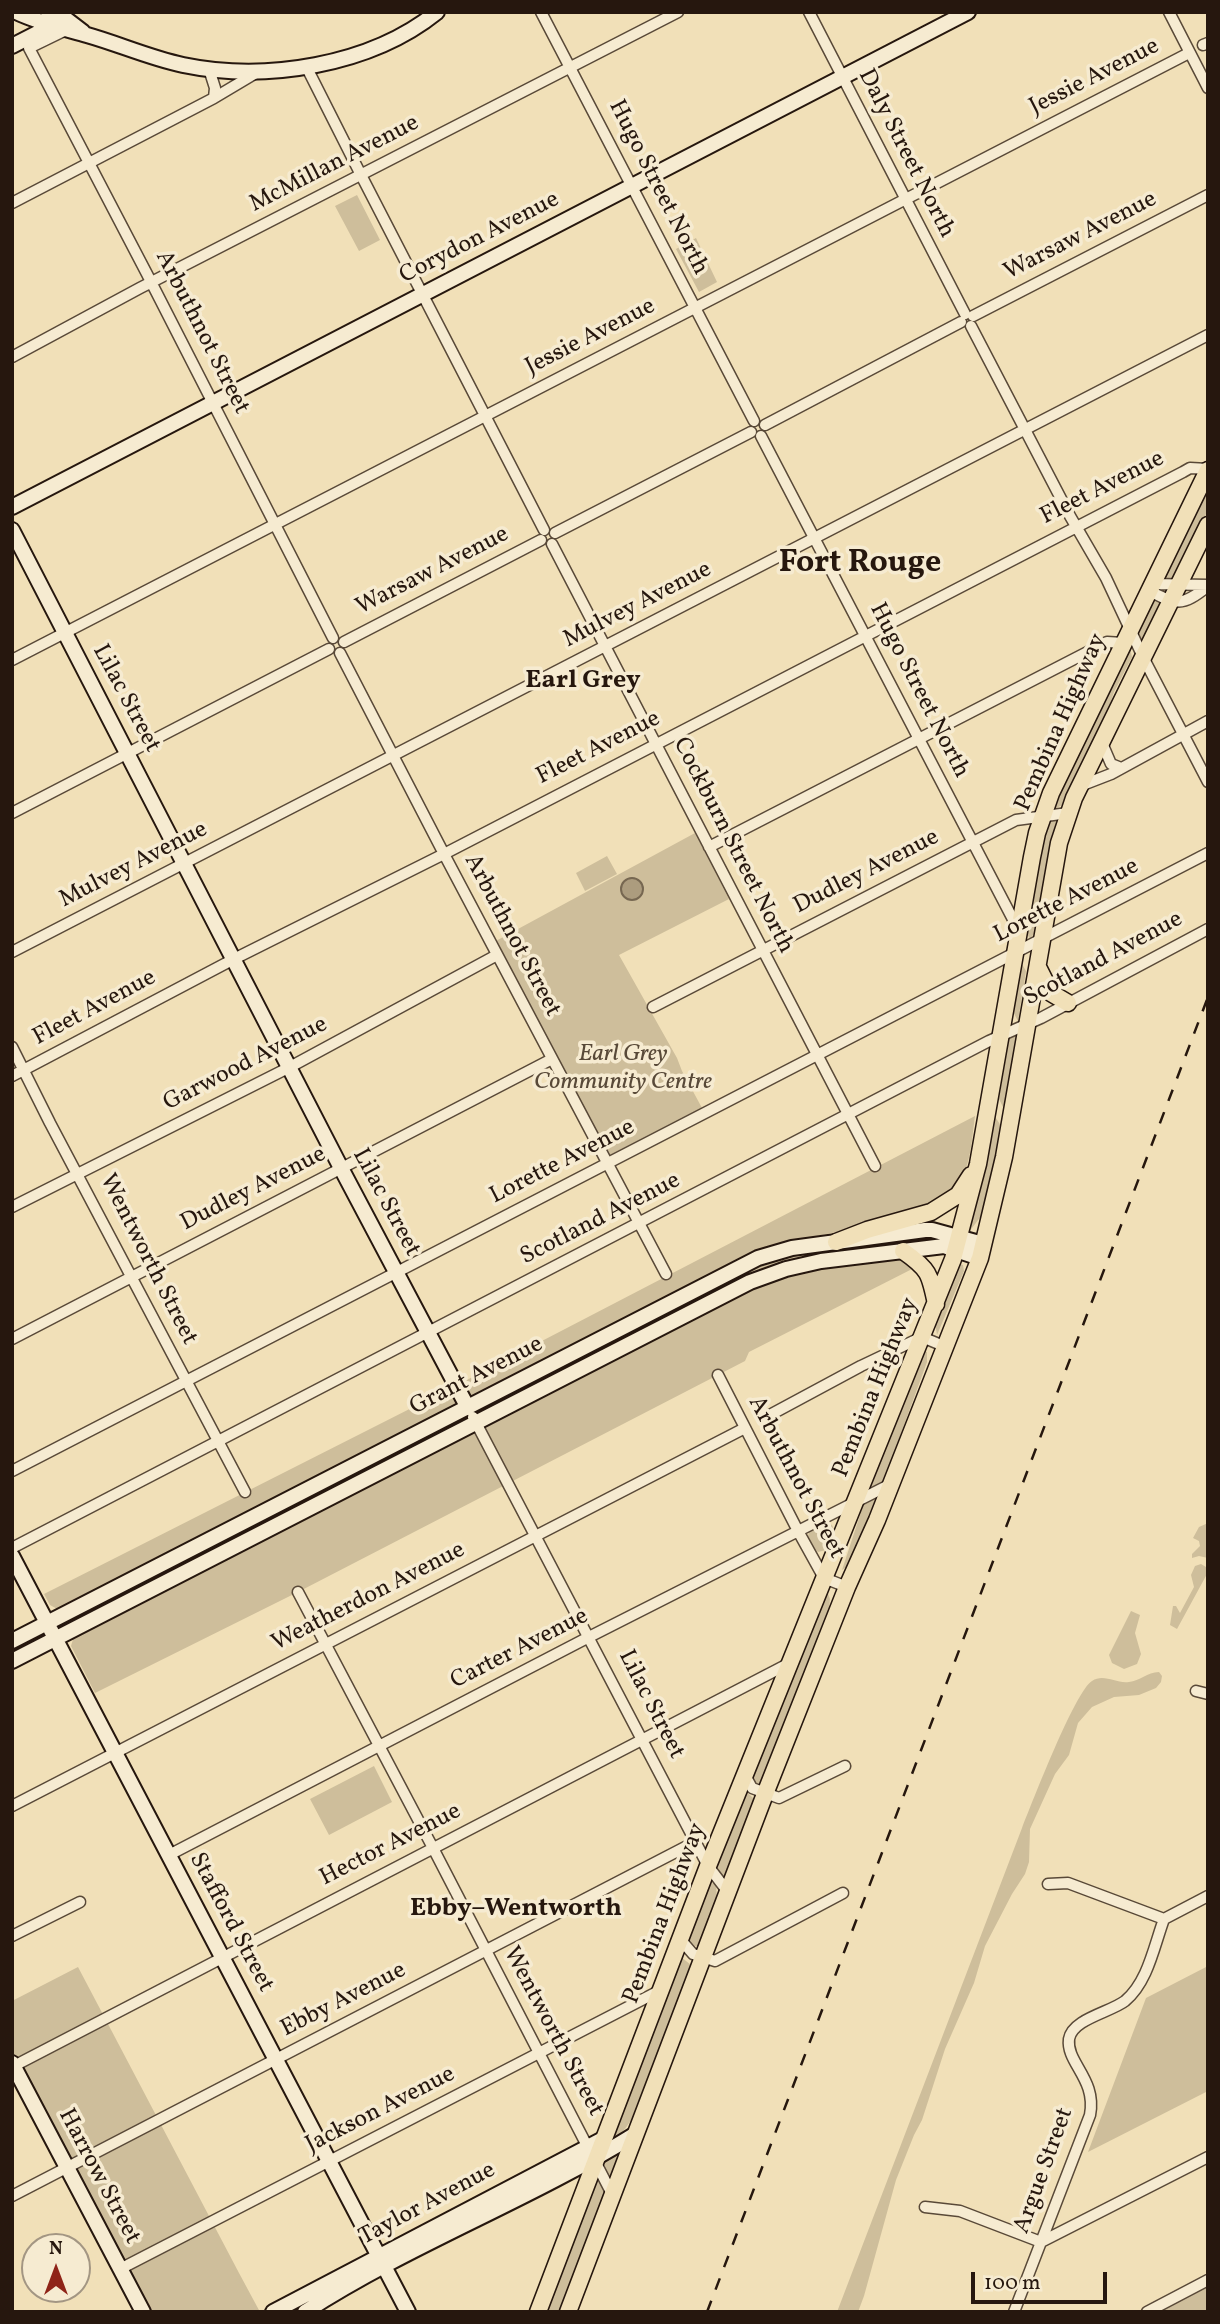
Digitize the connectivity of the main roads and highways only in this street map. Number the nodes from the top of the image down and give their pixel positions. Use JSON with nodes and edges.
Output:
{"nodes":[{"id":1,"x":16,"y":12,"type":"edge"},
{"id":2,"x":437,"y":12,"type":"edge"},
{"id":3,"x":968,"y":12,"type":"edge"},
{"id":4,"x":50,"y":19,"type":"edge"},
{"id":5,"x":12,"y":46,"type":"edge"},
{"id":6,"x":29,"y":48,"type":"road end"},
{"id":7,"x":12,"y":56,"type":"edge"},
{"id":8,"x":1208,"y":469,"type":"edge"},
{"id":9,"x":12,"y":507,"type":"edge"},
{"id":10,"x":1208,"y":525,"type":"edge"},
{"id":11,"x":12,"y":530,"type":"edge"},
{"id":12,"x":1028,"y":945,"type":"junction"},
{"id":13,"x":1037,"y":965,"type":"junction"},
{"id":14,"x":1069,"y":1003,"type":"road end"},
{"id":15,"x":991,"y":1086,"type":"junction"},
{"id":16,"x":1009,"y":1123,"type":"junction"},
{"id":17,"x":978,"y":1164,"type":"junction"},
{"id":18,"x":836,"y":1242,"type":"junction"},
{"id":19,"x":957,"y":1244,"type":"junction"},
{"id":20,"x":903,"y":1251,"type":"junction"},
{"id":21,"x":981,"y":1251,"type":"junction"},
{"id":22,"x":936,"y":1304,"type":"junction"},
{"id":23,"x":468,"y":1408,"type":"junction"},
{"id":24,"x":12,"y":1556,"type":"edge"},
{"id":25,"x":47,"y":1623,"type":"junction"},
{"id":26,"x":56,"y":1639,"type":"junction"},
{"id":27,"x":12,"y":1641,"type":"edge"},
{"id":28,"x":12,"y":1661,"type":"edge"},
{"id":29,"x":13,"y":2065,"type":"edge"},
{"id":30,"x":634,"y":2135,"type":"junction"},
{"id":31,"x":592,"y":2153,"type":"junction"},
{"id":32,"x":382,"y":2261,"type":"junction"},
{"id":33,"x":143,"y":2312,"type":"edge"},
{"id":34,"x":273,"y":2312,"type":"edge"},
{"id":35,"x":305,"y":2312,"type":"edge"},
{"id":36,"x":408,"y":2312,"type":"edge"},
{"id":37,"x":538,"y":2312,"type":"edge"},
{"id":38,"x":568,"y":2312,"type":"edge"}],
"edges":[{"from":1,"to":4,"type":"main road"},
{"from":2,"to":4,"type":"main road"},
{"from":3,"to":9,"type":"main road","name":"Corydon Avenue"},
{"from":4,"to":5,"type":"main road"},
{"from":6,"to":7,"type":"main road"},
{"from":8,"to":12,"type":"main road","name":"Pembina Highway"},
{"from":10,"to":12,"type":"main road","name":"Pembina Highway"},
{"from":11,"to":23,"type":"main road","name":"Lilac Street"},
{"from":12,"to":13,"type":"main road","name":"Pembina Highway"},
{"from":12,"to":15,"type":"main road","name":"Pembina Highway"},
{"from":13,"to":14,"type":"main road"},
{"from":13,"to":16,"type":"main road","name":"Pembina Highway"},
{"from":15,"to":16,"type":"main road"},
{"from":15,"to":17,"type":"main road","name":"Pembina Highway"},
{"from":16,"to":21,"type":"main road","name":"Pembina Highway"},
{"from":17,"to":18,"type":"main road"},
{"from":17,"to":19,"type":"main road","name":"Pembina Highway"},
{"from":18,"to":19,"type":"main road","name":"Grant Avenue"},
{"from":18,"to":23,"type":"main road","name":"Grant Avenue"},
{"from":19,"to":20,"type":"main road","name":"Grant Avenue"},
{"from":19,"to":21,"type":"main road","name":"Grant Avenue"},
{"from":19,"to":22,"type":"main road","name":"Pembina Highway"},
{"from":20,"to":22,"type":"main road"},
{"from":20,"to":26,"type":"main road","name":"Grant Avenue"},
{"from":21,"to":30,"type":"main road","name":"Pembina Highway"},
{"from":22,"to":31,"type":"main road","name":"Pembina Highway"},
{"from":23,"to":25,"type":"main road","name":"Grant Avenue"},
{"from":24,"to":25,"type":"main road","name":"Stafford Street"},
{"from":25,"to":26,"type":"main road","name":"Stafford Street"},
{"from":25,"to":27,"type":"main road","name":"Grant Avenue"},
{"from":26,"to":28,"type":"main road","name":"Grant Avenue"},
{"from":26,"to":32,"type":"main road","name":"Stafford Street"},
{"from":29,"to":33,"type":"main road","name":"Harrow Street"},
{"from":30,"to":31,"type":"main road","name":"Taylor Avenue"},
{"from":30,"to":38,"type":"main road","name":"Pembina Highway"},
{"from":31,"to":32,"type":"main road","name":"Taylor Avenue"},
{"from":31,"to":37,"type":"main road","name":"Pembina Highway"},
{"from":32,"to":34,"type":"main road","name":"Taylor Avenue"},
{"from":32,"to":35,"type":"main road","name":"Taylor Avenue"},
{"from":32,"to":36,"type":"main road","name":"Stafford Street"}]}
